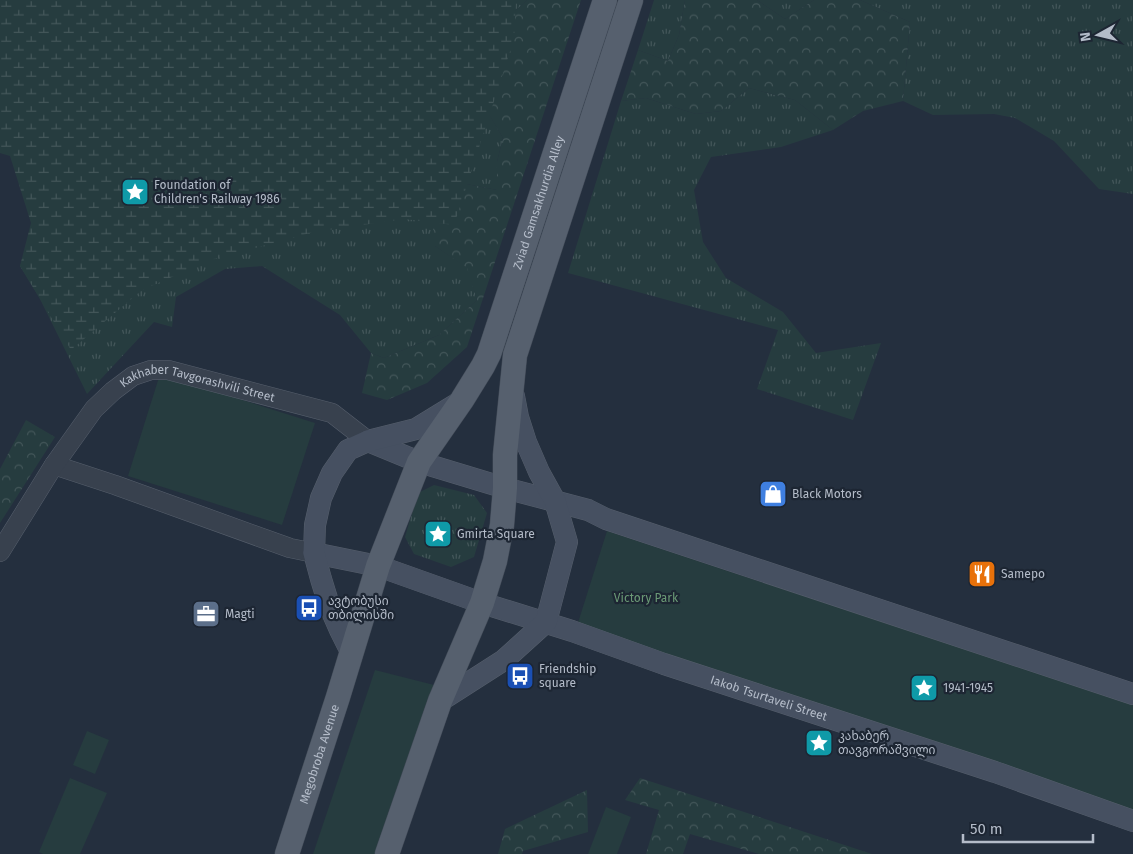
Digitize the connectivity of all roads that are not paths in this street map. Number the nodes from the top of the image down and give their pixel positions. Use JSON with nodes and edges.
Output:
{"nodes":[{"id":1,"x":605,"y":0,"type":"edge"},
{"id":2,"x":631,"y":0,"type":"edge"},
{"id":3,"x":512,"y":386,"type":"junction"},
{"id":4,"x":462,"y":400,"type":"junction"},
{"id":5,"x":368,"y":441,"type":"junction"},
{"id":6,"x":419,"y":462,"type":"junction"},
{"id":7,"x":54,"y":465,"type":"junction"},
{"id":8,"x":505,"y":488,"type":"junction"},
{"id":9,"x":555,"y":501,"type":"junction"},
{"id":10,"x":0,"y":552,"type":"edge"},
{"id":11,"x":314,"y":553,"type":"junction"},
{"id":12,"x":378,"y":566,"type":"junction"},
{"id":13,"x":482,"y":603,"type":"junction"},
{"id":14,"x":546,"y":622,"type":"junction"},
{"id":15,"x":352,"y":654,"type":"junction"},
{"id":16,"x":1133,"y":694,"type":"edge"},
{"id":17,"x":440,"y":701,"type":"junction"},
{"id":18,"x":1133,"y":821,"type":"edge"},
{"id":19,"x":287,"y":854,"type":"edge"},
{"id":20,"x":387,"y":854,"type":"edge"}],
"edges":[{"from":1,"to":4,"type":"main road","name":"Zviad Gamsakhurdia Alley"},
{"from":2,"to":3,"type":"main road","name":"Zviad Gamsakhurdia Alley"},
{"from":3,"to":8,"type":"main road"},
{"from":3,"to":9,"type":"main road"},
{"from":4,"to":5,"type":"main road"},
{"from":4,"to":6,"type":"main road"},
{"from":5,"to":6,"type":"main road"},
{"from":5,"to":7,"type":"street","name":"Kakhaber Tavgorashvili Street"},
{"from":5,"to":11,"type":"main road"},
{"from":6,"to":8,"type":"main road"},
{"from":6,"to":12,"type":"main road"},
{"from":7,"to":10,"type":"street","name":"Kakhaber Tavgorashvili Street"},
{"from":7,"to":11,"type":"street"},
{"from":8,"to":9,"type":"main road"},
{"from":8,"to":13,"type":"main road"},
{"from":9,"to":14,"type":"main road"},
{"from":9,"to":16,"type":"main road"},
{"from":11,"to":12,"type":"main road"},
{"from":11,"to":15,"type":"main road"},
{"from":12,"to":13,"type":"main road"},
{"from":12,"to":15,"type":"main road"},
{"from":13,"to":14,"type":"main road"},
{"from":13,"to":17,"type":"main road"},
{"from":14,"to":17,"type":"main road"},
{"from":14,"to":18,"type":"main road","name":"Iakob Tsurtaveli Street"},
{"from":15,"to":19,"type":"main road","name":"Megobroba Avenue"},
{"from":17,"to":20,"type":"main road"}]}
